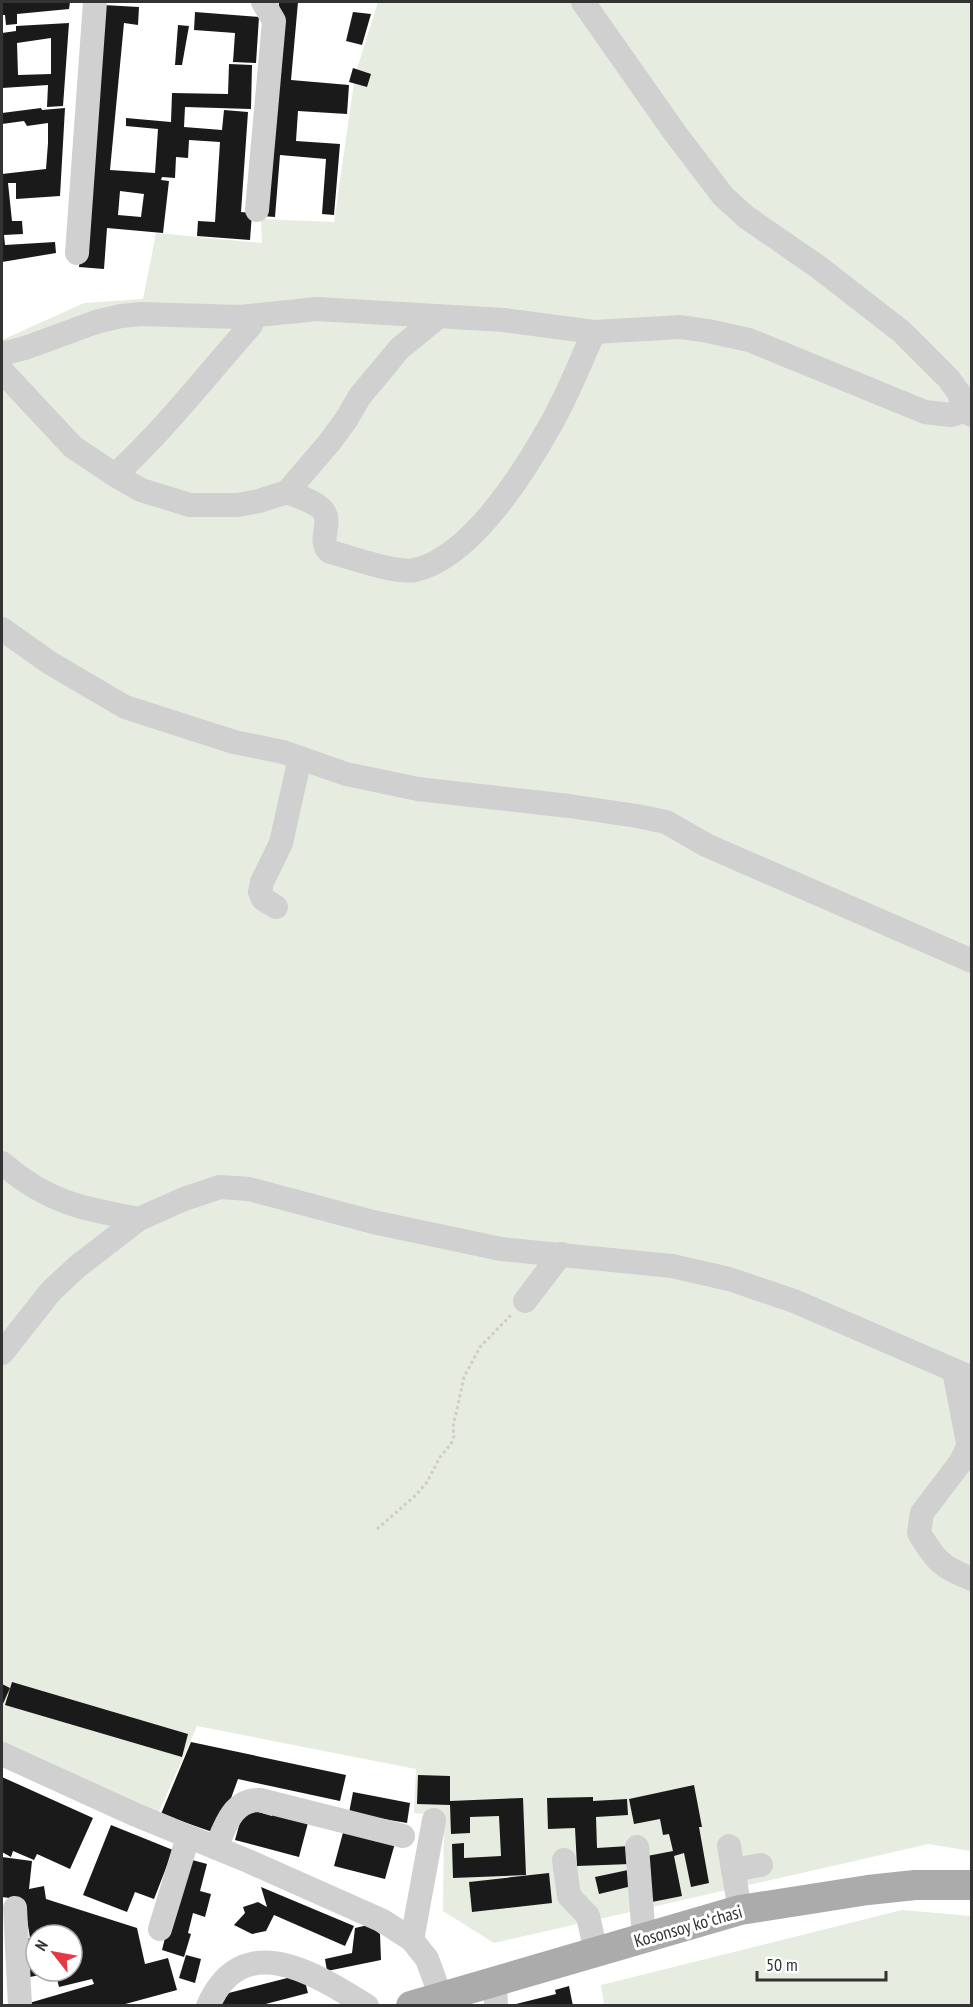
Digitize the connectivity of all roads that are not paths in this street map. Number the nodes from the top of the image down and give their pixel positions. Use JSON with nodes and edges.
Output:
{"nodes":[{"id":1,"x":95,"y":2,"type":"edge"},
{"id":2,"x":263,"y":2,"type":"edge"},
{"id":3,"x":583,"y":2,"type":"edge"},
{"id":4,"x":257,"y":210,"type":"dead end"},
{"id":5,"x":77,"y":253,"type":"dead end"},
{"id":6,"x":253,"y":316,"type":"junction"},
{"id":7,"x":438,"y":317,"type":"junction"},
{"id":8,"x":594,"y":332,"type":"junction"},
{"id":9,"x":2,"y":354,"type":"edge"},
{"id":10,"x":2,"y":371,"type":"edge"},
{"id":11,"x":968,"y":413,"type":"edge"},
{"id":12,"x":115,"y":475,"type":"junction"},
{"id":13,"x":287,"y":492,"type":"junction"},
{"id":14,"x":2,"y":629,"type":"edge"},
{"id":15,"x":300,"y":758,"type":"junction"},
{"id":16,"x":276,"y":907,"type":"dead end"},
{"id":17,"x":972,"y":961,"type":"edge"},
{"id":18,"x":3,"y":1166,"type":"edge"},
{"id":19,"x":139,"y":1220,"type":"junction"},
{"id":20,"x":561,"y":1254,"type":"junction"},
{"id":21,"x":525,"y":1301,"type":"road end"},
{"id":22,"x":2,"y":1353,"type":"edge"},
{"id":23,"x":963,"y":1375,"type":"edge"},
{"id":24,"x":970,"y":1441,"type":"edge"},
{"id":25,"x":972,"y":1579,"type":"edge"},
{"id":26,"x":2,"y":1754,"type":"edge"},
{"id":27,"x":434,"y":1820,"type":"dead end"},
{"id":28,"x":403,"y":1836,"type":"dead end"},
{"id":29,"x":189,"y":1837,"type":"junction"},
{"id":30,"x":729,"y":1846,"type":"dead end"},
{"id":31,"x":637,"y":1847,"type":"dead end"},
{"id":32,"x":216,"y":1848,"type":"junction"},
{"id":33,"x":564,"y":1860,"type":"dead end"},
{"id":34,"x":761,"y":1865,"type":"dead end"},
{"id":35,"x":733,"y":1870,"type":"junction"},
{"id":36,"x":972,"y":1885,"type":"edge"},
{"id":37,"x":15,"y":1908,"type":"dead end"},
{"id":38,"x":740,"y":1910,"type":"junction"},
{"id":39,"x":160,"y":1929,"type":"dead end"},
{"id":40,"x":644,"y":1938,"type":"junction"},
{"id":41,"x":412,"y":1940,"type":"junction"},
{"id":42,"x":596,"y":1952,"type":"junction"},
{"id":43,"x":495,"y":1993,"type":"edge"},
{"id":44,"x":441,"y":1996,"type":"junction"},
{"id":45,"x":20,"y":2006,"type":"edge"},
{"id":46,"x":208,"y":2006,"type":"edge"},
{"id":47,"x":368,"y":2006,"type":"edge"},
{"id":48,"x":411,"y":2006,"type":"edge"}],
"edges":[{"from":1,"to":5,"type":"street"},
{"from":2,"to":4,"type":"street"},
{"from":3,"to":11,"type":"street"},
{"from":6,"to":7,"type":"street"},
{"from":6,"to":9,"type":"street"},
{"from":6,"to":12,"type":"street"},
{"from":7,"to":8,"type":"street"},
{"from":7,"to":13,"type":"street"},
{"from":8,"to":11,"type":"street"},
{"from":8,"to":13,"type":"street"},
{"from":10,"to":12,"type":"street"},
{"from":12,"to":13,"type":"street"},
{"from":14,"to":15,"type":"street"},
{"from":15,"to":16,"type":"street"},
{"from":15,"to":17,"type":"street"},
{"from":18,"to":19,"type":"street"},
{"from":19,"to":20,"type":"street"},
{"from":19,"to":22,"type":"street"},
{"from":20,"to":21,"type":"street"},
{"from":20,"to":23,"type":"street"},
{"from":23,"to":24,"type":"street"},
{"from":24,"to":25,"type":"street"},
{"from":26,"to":29,"type":"street"},
{"from":27,"to":41,"type":"street"},
{"from":28,"to":32,"type":"street"},
{"from":29,"to":32,"type":"street"},
{"from":29,"to":39,"type":"street"},
{"from":30,"to":35,"type":"street"},
{"from":31,"to":40,"type":"street"},
{"from":32,"to":41,"type":"street"},
{"from":33,"to":42,"type":"street"},
{"from":34,"to":35,"type":"street"},
{"from":35,"to":38,"type":"street"},
{"from":36,"to":38,"type":"main road","name":"Kosonsoy koʻchasi"},
{"from":37,"to":45,"type":"street"},
{"from":38,"to":40,"type":"main road","name":"Kosonsoy koʻchasi"},
{"from":40,"to":42,"type":"main road","name":"Kosonsoy koʻchasi"},
{"from":41,"to":44,"type":"street"},
{"from":42,"to":43,"type":"main road","name":"Kosonsoy koʻchasi"},
{"from":43,"to":44,"type":"main road","name":"Kosonsoy koʻchasi"},
{"from":44,"to":48,"type":"main road","name":"Kosonsoy koʻchasi"},
{"from":46,"to":47,"type":"street"}]}
